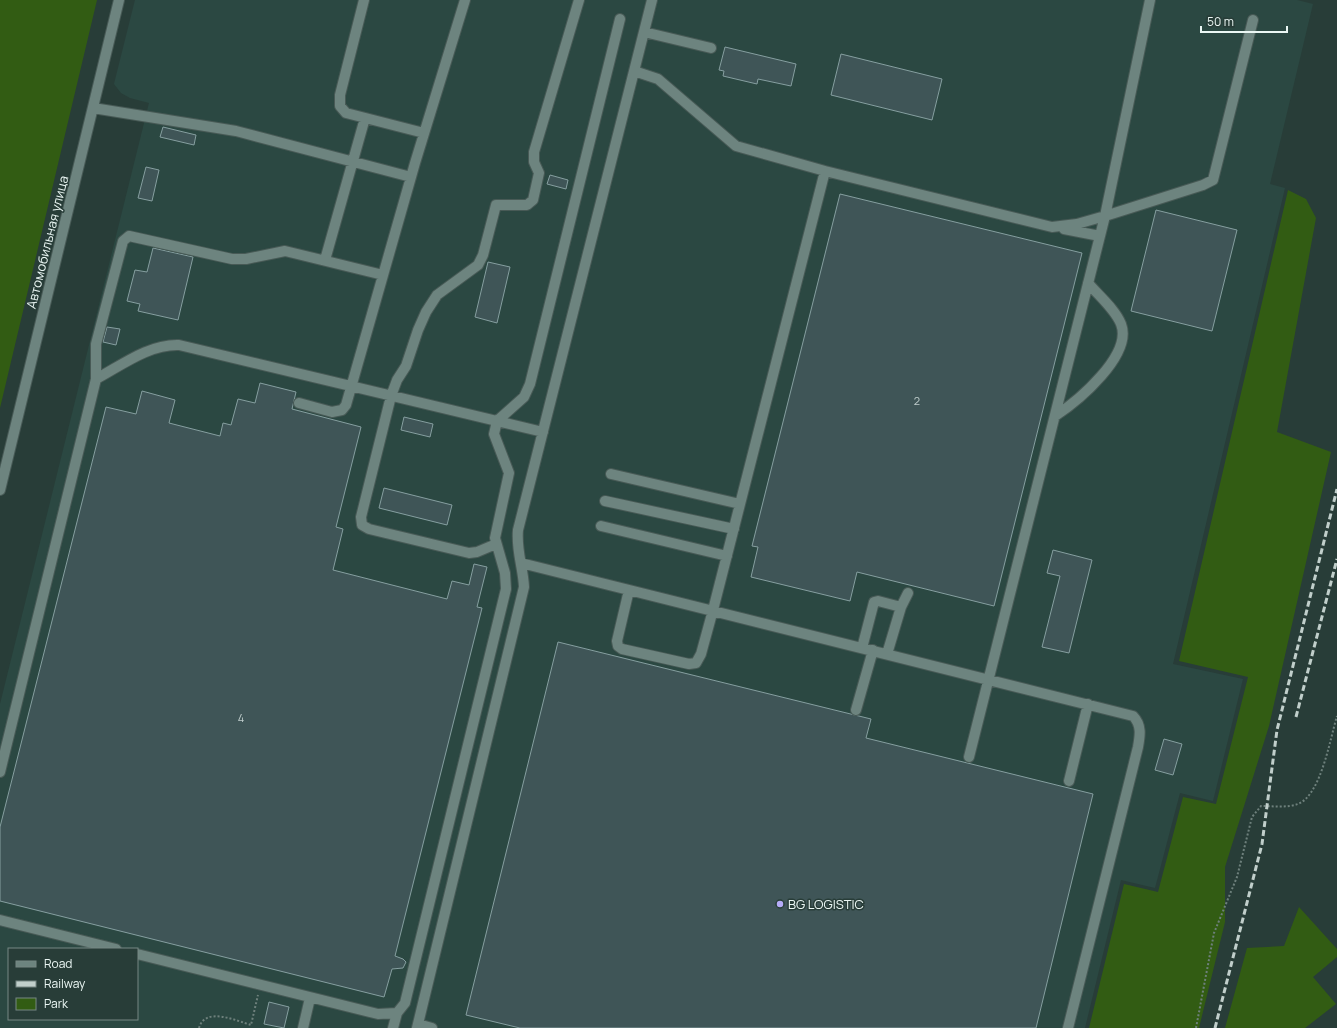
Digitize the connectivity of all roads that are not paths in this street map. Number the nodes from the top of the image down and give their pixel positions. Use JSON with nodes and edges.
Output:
{"nodes":[{"id":1,"x":119,"y":0,"type":"edge"},
{"id":2,"x":364,"y":0,"type":"edge"},
{"id":3,"x":465,"y":0,"type":"edge"},
{"id":4,"x":579,"y":0,"type":"edge"},
{"id":5,"x":652,"y":0,"type":"edge"},
{"id":6,"x":1150,"y":0,"type":"edge"},
{"id":7,"x":620,"y":19,"type":"dead end"},
{"id":8,"x":1253,"y":20,"type":"dead end"},
{"id":9,"x":644,"y":32,"type":"junction"},
{"id":10,"x":711,"y":48,"type":"dead end"},
{"id":11,"x":634,"y":71,"type":"junction"},
{"id":12,"x":93,"y":108,"type":"junction"},
{"id":13,"x":365,"y":118,"type":"junction"},
{"id":14,"x":424,"y":133,"type":"junction"},
{"id":15,"x":353,"y":161,"type":"junction"},
{"id":16,"x":825,"y":171,"type":"junction"},
{"id":17,"x":411,"y":177,"type":"junction"},
{"id":18,"x":1105,"y":216,"type":"junction"},
{"id":19,"x":1052,"y":227,"type":"junction"},
{"id":20,"x":1100,"y":236,"type":"junction"},
{"id":21,"x":325,"y":260,"type":"junction"},
{"id":22,"x":383,"y":275,"type":"junction"},
{"id":23,"x":1088,"y":284,"type":"junction"},
{"id":24,"x":96,"y":379,"type":"junction"},
{"id":25,"x":351,"y":386,"type":"junction"},
{"id":26,"x":391,"y":396,"type":"junction"},
{"id":27,"x":299,"y":403,"type":"dead end"},
{"id":28,"x":1055,"y":416,"type":"junction"},
{"id":29,"x":497,"y":421,"type":"junction"},
{"id":30,"x":543,"y":432,"type":"junction"},
{"id":31,"x":611,"y":474,"type":"dead end"},
{"id":32,"x":0,"y":490,"type":"edge"},
{"id":33,"x":605,"y":501,"type":"dead end"},
{"id":34,"x":740,"y":504,"type":"junction"},
{"id":35,"x":601,"y":526,"type":"dead end"},
{"id":36,"x":734,"y":528,"type":"junction"},
{"id":37,"x":496,"y":544,"type":"junction"},
{"id":38,"x":727,"y":556,"type":"junction"},
{"id":39,"x":521,"y":563,"type":"junction"},
{"id":40,"x":629,"y":590,"type":"junction"},
{"id":41,"x":908,"y":593,"type":"dead end"},
{"id":42,"x":901,"y":606,"type":"junction"},
{"id":43,"x":713,"y":610,"type":"junction"},
{"id":44,"x":862,"y":648,"type":"junction"},
{"id":45,"x":873,"y":650,"type":"junction"},
{"id":46,"x":887,"y":654,"type":"junction"},
{"id":47,"x":990,"y":679,"type":"junction"},
{"id":48,"x":1088,"y":704,"type":"junction"},
{"id":49,"x":856,"y":710,"type":"dead end"},
{"id":50,"x":969,"y":757,"type":"dead end"},
{"id":51,"x":0,"y":772,"type":"edge"},
{"id":52,"x":1068,"y":781,"type":"dead end"},
{"id":53,"x":0,"y":920,"type":"edge"},
{"id":54,"x":112,"y":948,"type":"edge"},
{"id":55,"x":138,"y":954,"type":"edge"},
{"id":56,"x":310,"y":998,"type":"junction"},
{"id":57,"x":396,"y":1013,"type":"junction"},
{"id":58,"x":417,"y":1026,"type":"edge"},
{"id":59,"x":303,"y":1028,"type":"edge"},
{"id":60,"x":393,"y":1028,"type":"edge"},
{"id":61,"x":432,"y":1028,"type":"edge"},
{"id":62,"x":1068,"y":1028,"type":"edge"}],
"edges":[{"from":1,"to":12,"type":"street","name":"Автомобильная улица"},
{"from":2,"to":13,"type":"street"},
{"from":3,"to":14,"type":"street"},
{"from":4,"to":26,"type":"street"},
{"from":5,"to":9,"type":"street"},
{"from":6,"to":18,"type":"street"},
{"from":7,"to":29,"type":"street"},
{"from":8,"to":18,"type":"street"},
{"from":9,"to":10,"type":"street"},
{"from":9,"to":11,"type":"street"},
{"from":11,"to":16,"type":"street"},
{"from":11,"to":30,"type":"street"},
{"from":12,"to":15,"type":"street"},
{"from":12,"to":32,"type":"street","name":"Автомобильная улица"},
{"from":13,"to":14,"type":"street"},
{"from":13,"to":15,"type":"street"},
{"from":14,"to":17,"type":"street"},
{"from":15,"to":17,"type":"street"},
{"from":15,"to":21,"type":"street"},
{"from":16,"to":19,"type":"street"},
{"from":16,"to":34,"type":"street"},
{"from":17,"to":22,"type":"street"},
{"from":18,"to":19,"type":"street"},
{"from":18,"to":20,"type":"street"},
{"from":19,"to":20,"type":"street"},
{"from":20,"to":23,"type":"street"},
{"from":21,"to":22,"type":"street"},
{"from":21,"to":24,"type":"street"},
{"from":22,"to":25,"type":"street"},
{"from":23,"to":28,"type":"street"},
{"from":23,"to":28,"type":"street"},
{"from":24,"to":25,"type":"street"},
{"from":24,"to":51,"type":"street"},
{"from":25,"to":26,"type":"street"},
{"from":25,"to":27,"type":"street"},
{"from":26,"to":29,"type":"street"},
{"from":26,"to":37,"type":"street"},
{"from":28,"to":47,"type":"street"},
{"from":29,"to":30,"type":"street"},
{"from":29,"to":37,"type":"street"},
{"from":30,"to":39,"type":"street"},
{"from":31,"to":34,"type":"street"},
{"from":33,"to":36,"type":"street"},
{"from":34,"to":36,"type":"street"},
{"from":35,"to":38,"type":"street"},
{"from":36,"to":38,"type":"street"},
{"from":37,"to":57,"type":"street"},
{"from":38,"to":43,"type":"street"},
{"from":39,"to":40,"type":"street"},
{"from":39,"to":58,"type":"street"},
{"from":40,"to":43,"type":"street"},
{"from":40,"to":43,"type":"street"},
{"from":41,"to":42,"type":"street"},
{"from":42,"to":44,"type":"street"},
{"from":42,"to":46,"type":"street"},
{"from":43,"to":44,"type":"street"},
{"from":44,"to":45,"type":"street"},
{"from":45,"to":46,"type":"street"},
{"from":45,"to":49,"type":"street"},
{"from":46,"to":47,"type":"street"},
{"from":47,"to":48,"type":"street"},
{"from":47,"to":50,"type":"street"},
{"from":48,"to":52,"type":"street"},
{"from":48,"to":62,"type":"street"},
{"from":53,"to":54,"type":"street"},
{"from":55,"to":56,"type":"street"},
{"from":56,"to":57,"type":"street"},
{"from":56,"to":59,"type":"street"},
{"from":57,"to":60,"type":"street"},
{"from":58,"to":61,"type":"street"}]}
